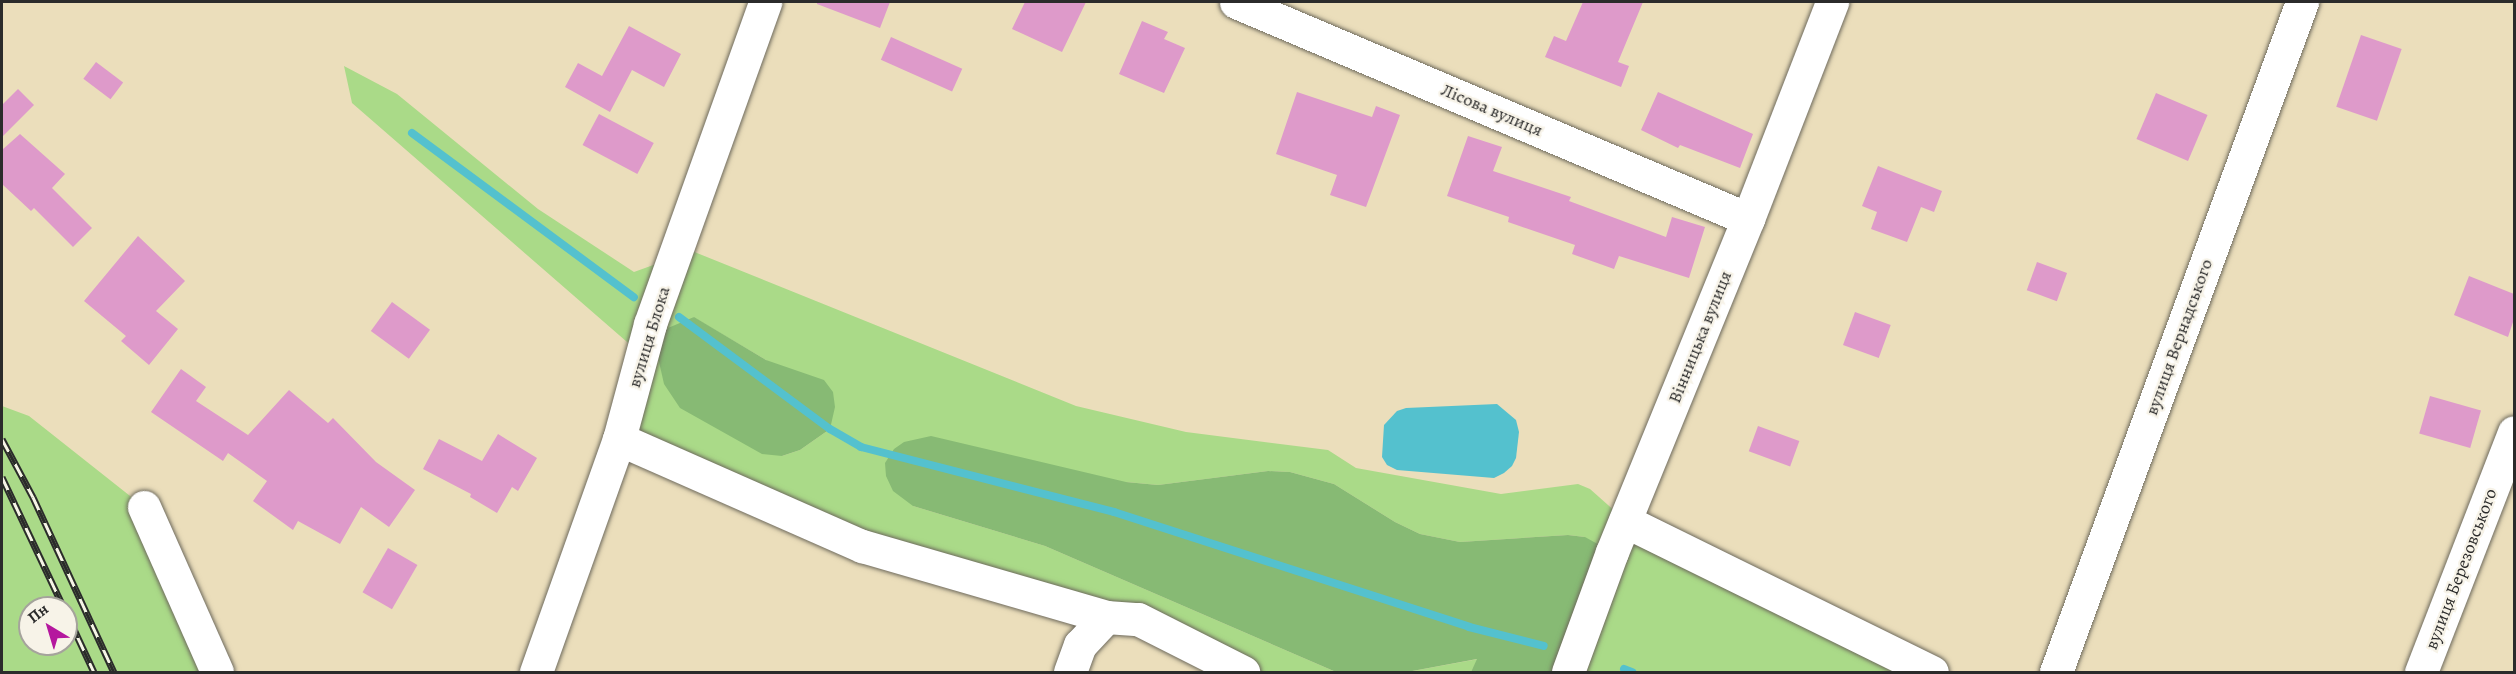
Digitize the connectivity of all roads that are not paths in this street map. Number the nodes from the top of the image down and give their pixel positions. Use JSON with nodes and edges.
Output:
{"nodes":[{"id":1,"x":765,"y":2,"type":"edge"},
{"id":2,"x":1236,"y":2,"type":"edge"},
{"id":3,"x":1832,"y":2,"type":"edge"},
{"id":4,"x":2302,"y":2,"type":"edge"},
{"id":5,"x":1748,"y":219,"type":"junction"},
{"id":6,"x":2514,"y":432,"type":"edge"},
{"id":7,"x":619,"y":439,"type":"junction"},
{"id":8,"x":144,"y":507,"type":"dead end"},
{"id":9,"x":1625,"y":520,"type":"junction"},
{"id":10,"x":1106,"y":617,"type":"junction"},
{"id":11,"x":217,"y":672,"type":"edge"},
{"id":12,"x":536,"y":672,"type":"edge"},
{"id":13,"x":1070,"y":672,"type":"edge"},
{"id":14,"x":1243,"y":672,"type":"edge"},
{"id":15,"x":1568,"y":672,"type":"edge"},
{"id":16,"x":1932,"y":672,"type":"edge"},
{"id":17,"x":2056,"y":672,"type":"edge"},
{"id":18,"x":2421,"y":672,"type":"edge"}],
"edges":[{"from":1,"to":7,"type":"street","name":"вулиця Блока"},
{"from":2,"to":5,"type":"street","name":"Лісова вулиця"},
{"from":3,"to":5,"type":"street","name":"Вінницька вулиця"},
{"from":4,"to":17,"type":"street","name":"вулиця Вернадського"},
{"from":5,"to":9,"type":"street","name":"Вінницька вулиця"},
{"from":6,"to":18,"type":"street","name":"вулиця Березовського"},
{"from":7,"to":10,"type":"street"},
{"from":7,"to":12,"type":"street","name":"вулиця Блока"},
{"from":8,"to":11,"type":"street"},
{"from":9,"to":15,"type":"street","name":"Вінницька вулиця"},
{"from":9,"to":16,"type":"street"},
{"from":10,"to":13,"type":"street"},
{"from":10,"to":14,"type":"street"}]}
